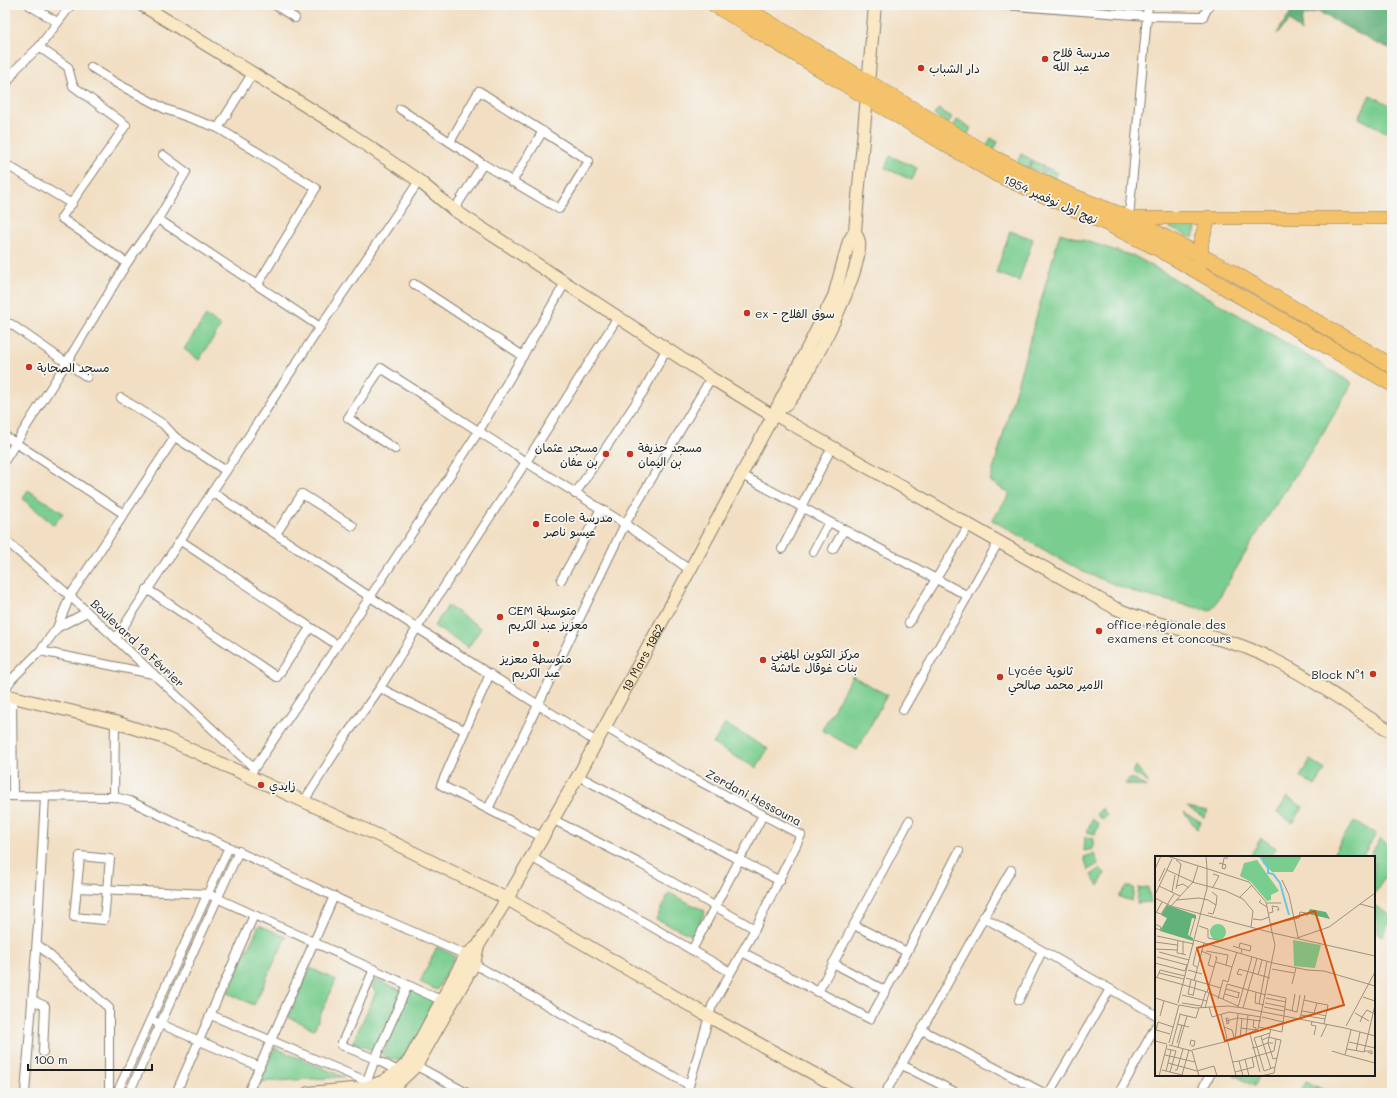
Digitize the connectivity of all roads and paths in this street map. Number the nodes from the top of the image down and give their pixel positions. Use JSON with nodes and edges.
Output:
{"nodes":[{"id":1,"x":29,"y":5,"type":"edge"},
{"id":2,"x":71,"y":5,"type":"edge"},
{"id":3,"x":142,"y":5,"type":"edge"},
{"id":4,"x":275,"y":5,"type":"edge"},
{"id":5,"x":740,"y":5,"type":"edge"},
{"id":6,"x":875,"y":5,"type":"edge"},
{"id":7,"x":1003,"y":5,"type":"edge"},
{"id":8,"x":1148,"y":5,"type":"edge"},
{"id":9,"x":1209,"y":5,"type":"edge"},
{"id":10,"x":723,"y":7,"type":"edge"},
{"id":11,"x":1147,"y":16,"type":"junction"},
{"id":12,"x":295,"y":18,"type":"dead end"},
{"id":13,"x":56,"y":22,"type":"junction"},
{"id":14,"x":39,"y":47,"type":"junction"},
{"id":15,"x":806,"y":52,"type":"junction"},
{"id":16,"x":91,"y":67,"type":"dead end"},
{"id":17,"x":252,"y":74,"type":"junction"},
{"id":18,"x":867,"y":82,"type":"junction"},
{"id":19,"x":5,"y":86,"type":"edge"},
{"id":20,"x":866,"y":97,"type":"junction"},
{"id":21,"x":400,"y":109,"type":"dead end"},
{"id":22,"x":218,"y":128,"type":"junction"},
{"id":23,"x":542,"y":131,"type":"junction"},
{"id":24,"x":450,"y":142,"type":"junction"},
{"id":25,"x":163,"y":155,"type":"dead end"},
{"id":26,"x":5,"y":164,"type":"edge"},
{"id":27,"x":483,"y":164,"type":"junction"},
{"id":28,"x":419,"y":180,"type":"junction"},
{"id":29,"x":512,"y":182,"type":"junction"},
{"id":30,"x":72,"y":204,"type":"junction"},
{"id":31,"x":454,"y":210,"type":"junction"},
{"id":32,"x":1129,"y":218,"type":"junction"},
{"id":33,"x":1392,"y":218,"type":"edge"},
{"id":34,"x":158,"y":219,"type":"junction"},
{"id":35,"x":1108,"y":224,"type":"junction"},
{"id":36,"x":1206,"y":224,"type":"junction"},
{"id":37,"x":1200,"y":255,"type":"junction"},
{"id":38,"x":127,"y":263,"type":"junction"},
{"id":39,"x":1217,"y":264,"type":"junction"},
{"id":40,"x":1202,"y":274,"type":"junction"},
{"id":41,"x":565,"y":283,"type":"junction"},
{"id":42,"x":258,"y":284,"type":"junction"},
{"id":43,"x":414,"y":284,"type":"dead end"},
{"id":44,"x":618,"y":317,"type":"junction"},
{"id":45,"x":11,"y":324,"type":"dead end"},
{"id":46,"x":320,"y":327,"type":"junction"},
{"id":47,"x":667,"y":348,"type":"junction"},
{"id":48,"x":523,"y":356,"type":"junction"},
{"id":49,"x":67,"y":362,"type":"junction"},
{"id":50,"x":1392,"y":366,"type":"edge"},
{"id":51,"x":87,"y":377,"type":"dead end"},
{"id":52,"x":711,"y":378,"type":"junction"},
{"id":53,"x":1392,"y":384,"type":"edge"},
{"id":54,"x":121,"y":398,"type":"dead end"},
{"id":55,"x":773,"y":415,"type":"junction"},
{"id":56,"x":479,"y":431,"type":"junction"},
{"id":57,"x":5,"y":436,"type":"edge"},
{"id":58,"x":175,"y":437,"type":"junction"},
{"id":59,"x":16,"y":444,"type":"junction"},
{"id":60,"x":832,"y":447,"type":"junction"},
{"id":61,"x":396,"y":449,"type":"dead end"},
{"id":62,"x":5,"y":460,"type":"edge"},
{"id":63,"x":526,"y":462,"type":"junction"},
{"id":64,"x":226,"y":471,"type":"junction"},
{"id":65,"x":740,"y":474,"type":"junction"},
{"id":66,"x":212,"y":492,"type":"junction"},
{"id":67,"x":576,"y":494,"type":"junction"},
{"id":68,"x":802,"y":507,"type":"junction"},
{"id":69,"x":601,"y":509,"type":"junction"},
{"id":70,"x":124,"y":514,"type":"junction"},
{"id":71,"x":829,"y":522,"type":"junction"},
{"id":72,"x":625,"y":524,"type":"junction"},
{"id":73,"x":969,"y":525,"type":"junction"},
{"id":74,"x":352,"y":526,"type":"dead end"},
{"id":75,"x":844,"y":530,"type":"junction"},
{"id":76,"x":276,"y":534,"type":"junction"},
{"id":77,"x":5,"y":540,"type":"edge"},
{"id":78,"x":180,"y":541,"type":"junction"},
{"id":79,"x":999,"y":541,"type":"junction"},
{"id":80,"x":782,"y":549,"type":"dead end"},
{"id":81,"x":833,"y":550,"type":"dead end"},
{"id":82,"x":813,"y":552,"type":"dead end"},
{"id":83,"x":690,"y":570,"type":"junction"},
{"id":84,"x":936,"y":579,"type":"junction"},
{"id":85,"x":561,"y":580,"type":"dead end"},
{"id":86,"x":147,"y":589,"type":"junction"},
{"id":87,"x":70,"y":596,"type":"junction"},
{"id":88,"x":968,"y":596,"type":"junction"},
{"id":89,"x":370,"y":597,"type":"junction"},
{"id":90,"x":87,"y":612,"type":"junction"},
{"id":91,"x":909,"y":623,"type":"dead end"},
{"id":92,"x":57,"y":628,"type":"junction"},
{"id":93,"x":310,"y":628,"type":"junction"},
{"id":94,"x":417,"y":628,"type":"junction"},
{"id":95,"x":116,"y":638,"type":"junction"},
{"id":96,"x":337,"y":646,"type":"junction"},
{"id":97,"x":40,"y":651,"type":"junction"},
{"id":98,"x":154,"y":674,"type":"junction"},
{"id":99,"x":490,"y":674,"type":"junction"},
{"id":100,"x":9,"y":678,"type":"edge"},
{"id":101,"x":380,"y":688,"type":"junction"},
{"id":102,"x":7,"y":693,"type":"edge"},
{"id":103,"x":539,"y":704,"type":"junction"},
{"id":104,"x":903,"y":710,"type":"dead end"},
{"id":105,"x":114,"y":722,"type":"junction"},
{"id":106,"x":603,"y":726,"type":"junction"},
{"id":107,"x":464,"y":730,"type":"junction"},
{"id":108,"x":1392,"y":732,"type":"edge"},
{"id":109,"x":595,"y":741,"type":"junction"},
{"id":110,"x":251,"y":772,"type":"junction"},
{"id":111,"x":578,"y":776,"type":"junction"},
{"id":112,"x":9,"y":796,"type":"edge"},
{"id":113,"x":45,"y":797,"type":"junction"},
{"id":114,"x":114,"y":797,"type":"junction"},
{"id":115,"x":304,"y":801,"type":"junction"},
{"id":116,"x":488,"y":809,"type":"junction"},
{"id":117,"x":763,"y":815,"type":"junction"},
{"id":118,"x":552,"y":819,"type":"junction"},
{"id":119,"x":909,"y":821,"type":"dead end"},
{"id":120,"x":542,"y":837,"type":"junction"},
{"id":121,"x":229,"y":847,"type":"junction"},
{"id":122,"x":959,"y":851,"type":"dead end"},
{"id":123,"x":239,"y":852,"type":"junction"},
{"id":124,"x":531,"y":857,"type":"junction"},
{"id":125,"x":738,"y":859,"type":"junction"},
{"id":126,"x":1011,"y":870,"type":"dead end"},
{"id":127,"x":780,"y":881,"type":"junction"},
{"id":128,"x":77,"y":888,"type":"junction"},
{"id":129,"x":107,"y":891,"type":"junction"},
{"id":130,"x":208,"y":894,"type":"junction"},
{"id":131,"x":334,"y":896,"type":"junction"},
{"id":132,"x":217,"y":898,"type":"junction"},
{"id":133,"x":507,"y":899,"type":"junction"},
{"id":134,"x":714,"y":906,"type":"junction"},
{"id":135,"x":254,"y":915,"type":"junction"},
{"id":136,"x":983,"y":917,"type":"junction"},
{"id":137,"x":854,"y":925,"type":"junction"},
{"id":138,"x":755,"y":929,"type":"junction"},
{"id":139,"x":314,"y":942,"type":"junction"},
{"id":140,"x":37,"y":944,"type":"junction"},
{"id":141,"x":692,"y":950,"type":"junction"},
{"id":142,"x":1042,"y":951,"type":"junction"},
{"id":143,"x":742,"y":952,"type":"junction"},
{"id":144,"x":907,"y":952,"type":"junction"},
{"id":145,"x":470,"y":960,"type":"junction"},
{"id":146,"x":834,"y":963,"type":"junction"},
{"id":147,"x":374,"y":969,"type":"junction"},
{"id":148,"x":730,"y":972,"type":"junction"},
{"id":149,"x":408,"y":985,"type":"junction"},
{"id":150,"x":1110,"y":989,"type":"junction"},
{"id":151,"x":886,"y":991,"type":"junction"},
{"id":152,"x":818,"y":992,"type":"junction"},
{"id":153,"x":32,"y":1000,"type":"junction"},
{"id":154,"x":1019,"y":1000,"type":"dead end"},
{"id":155,"x":447,"y":1003,"type":"junction"},
{"id":156,"x":1155,"y":1013,"type":"edge"},
{"id":157,"x":212,"y":1015,"type":"junction"},
{"id":158,"x":708,"y":1016,"type":"junction"},
{"id":159,"x":151,"y":1019,"type":"junction"},
{"id":160,"x":160,"y":1023,"type":"junction"},
{"id":161,"x":1155,"y":1028,"type":"edge"},
{"id":162,"x":922,"y":1030,"type":"junction"},
{"id":163,"x":272,"y":1040,"type":"junction"},
{"id":164,"x":200,"y":1041,"type":"junction"},
{"id":165,"x":44,"y":1052,"type":"dead end"},
{"id":166,"x":375,"y":1059,"type":"junction"},
{"id":167,"x":412,"y":1063,"type":"junction"},
{"id":168,"x":902,"y":1065,"type":"junction"},
{"id":169,"x":260,"y":1067,"type":"junction"},
{"id":170,"x":402,"y":1074,"type":"junction"},
{"id":171,"x":1209,"y":1076,"type":"edge"},
{"id":172,"x":689,"y":1084,"type":"junction"},
{"id":173,"x":364,"y":1088,"type":"edge"},
{"id":174,"x":25,"y":1093,"type":"edge"},
{"id":175,"x":109,"y":1093,"type":"edge"},
{"id":176,"x":117,"y":1093,"type":"edge"},
{"id":177,"x":129,"y":1093,"type":"edge"},
{"id":178,"x":176,"y":1093,"type":"edge"},
{"id":179,"x":248,"y":1093,"type":"edge"},
{"id":180,"x":308,"y":1093,"type":"edge"},
{"id":181,"x":381,"y":1093,"type":"edge"},
{"id":182,"x":467,"y":1093,"type":"edge"},
{"id":183,"x":687,"y":1093,"type":"edge"},
{"id":184,"x":849,"y":1093,"type":"edge"},
{"id":185,"x":885,"y":1093,"type":"edge"},
{"id":186,"x":957,"y":1093,"type":"edge"},
{"id":187,"x":1044,"y":1093,"type":"edge"},
{"id":188,"x":1049,"y":1093,"type":"edge"},
{"id":189,"x":1120,"y":1093,"type":"edge"},
{"id":190,"x":1200,"y":1093,"type":"edge"}],
"edges":[{"from":1,"to":13,"type":"street"},
{"from":2,"to":13,"type":"street"},
{"from":3,"to":17,"type":"street"},
{"from":4,"to":12,"type":"street"},
{"from":5,"to":15,"type":"highway","name":"نهج أول نوفمبر 1954"},
{"from":6,"to":18,"type":"street","name":"19 Mars 1962"},
{"from":7,"to":11,"type":"street"},
{"from":8,"to":11,"type":"street"},
{"from":9,"to":11,"type":"street"},
{"from":10,"to":15,"type":"highway","name":"نهج أول نوفمبر 1954"},
{"from":11,"to":32,"type":"street"},
{"from":13,"to":14,"type":"street"},
{"from":14,"to":19,"type":"street"},
{"from":14,"to":30,"type":"street"},
{"from":15,"to":18,"type":"highway","name":"نهج أول نوفمبر 1954"},
{"from":15,"to":20,"type":"highway","name":"نهج أول نوفمبر 1954"},
{"from":16,"to":22,"type":"street"},
{"from":17,"to":22,"type":"street"},
{"from":17,"to":28,"type":"street"},
{"from":18,"to":20,"type":"street","name":"19 Mars 1962"},
{"from":18,"to":32,"type":"highway","name":"نهج أول نوفمبر 1954"},
{"from":20,"to":35,"type":"highway","name":"نهج أول نوفمبر 1954"},
{"from":20,"to":55,"type":"street","name":"19 Mars 1962"},
{"from":21,"to":24,"type":"street"},
{"from":22,"to":42,"type":"street"},
{"from":23,"to":24,"type":"street"},
{"from":23,"to":29,"type":"street"},
{"from":23,"to":29,"type":"street"},
{"from":24,"to":27,"type":"street"},
{"from":25,"to":34,"type":"street"},
{"from":26,"to":30,"type":"street"},
{"from":27,"to":29,"type":"street"},
{"from":27,"to":31,"type":"street"},
{"from":28,"to":31,"type":"street"},
{"from":28,"to":46,"type":"street"},
{"from":30,"to":38,"type":"street"},
{"from":31,"to":41,"type":"street"},
{"from":32,"to":35,"type":"main road"},
{"from":32,"to":36,"type":"main road"},
{"from":32,"to":37,"type":"highway","name":"نهج أول نوفمبر 1954"},
{"from":33,"to":36,"type":"main road"},
{"from":34,"to":38,"type":"street"},
{"from":34,"to":42,"type":"street"},
{"from":35,"to":40,"type":"highway","name":"نهج أول نوفمبر 1954"},
{"from":36,"to":37,"type":"highway"},
{"from":36,"to":39,"type":"highway"},
{"from":37,"to":39,"type":"highway","name":"نهج أول نوفمبر 1954"},
{"from":37,"to":40,"type":"highway"},
{"from":38,"to":49,"type":"street"},
{"from":39,"to":50,"type":"highway","name":"نهج أول نوفمبر 1954"},
{"from":40,"to":53,"type":"highway","name":"نهج أول نوفمبر 1954"},
{"from":41,"to":44,"type":"street"},
{"from":41,"to":48,"type":"street"},
{"from":42,"to":46,"type":"street"},
{"from":43,"to":48,"type":"street"},
{"from":44,"to":47,"type":"street"},
{"from":44,"to":63,"type":"street"},
{"from":45,"to":49,"type":"street"},
{"from":46,"to":64,"type":"street"},
{"from":47,"to":52,"type":"street"},
{"from":47,"to":67,"type":"street"},
{"from":48,"to":56,"type":"street"},
{"from":49,"to":51,"type":"street"},
{"from":49,"to":59,"type":"street"},
{"from":52,"to":55,"type":"street"},
{"from":52,"to":72,"type":"street"},
{"from":54,"to":58,"type":"street"},
{"from":55,"to":60,"type":"street"},
{"from":55,"to":65,"type":"street","name":"19 Mars 1962"},
{"from":56,"to":61,"type":"street"},
{"from":56,"to":63,"type":"street"},
{"from":56,"to":89,"type":"street"},
{"from":57,"to":59,"type":"street"},
{"from":58,"to":64,"type":"street"},
{"from":58,"to":70,"type":"street"},
{"from":59,"to":62,"type":"street"},
{"from":59,"to":70,"type":"street"},
{"from":60,"to":68,"type":"street"},
{"from":60,"to":73,"type":"street"},
{"from":63,"to":67,"type":"street"},
{"from":63,"to":94,"type":"street"},
{"from":64,"to":66,"type":"street"},
{"from":65,"to":68,"type":"street"},
{"from":65,"to":83,"type":"street","name":"19 Mars 1962"},
{"from":66,"to":76,"type":"street"},
{"from":66,"to":78,"type":"street"},
{"from":67,"to":69,"type":"street"},
{"from":68,"to":71,"type":"street"},
{"from":68,"to":80,"type":"street"},
{"from":69,"to":72,"type":"street"},
{"from":69,"to":85,"type":"street"},
{"from":70,"to":87,"type":"street"},
{"from":71,"to":75,"type":"street"},
{"from":71,"to":82,"type":"street"},
{"from":72,"to":83,"type":"street"},
{"from":72,"to":103,"type":"street"},
{"from":73,"to":79,"type":"street"},
{"from":73,"to":84,"type":"street"},
{"from":74,"to":76,"type":"street"},
{"from":75,"to":81,"type":"street"},
{"from":75,"to":84,"type":"street"},
{"from":76,"to":89,"type":"street"},
{"from":77,"to":87,"type":"street","name":"Boulevard 18 Février"},
{"from":78,"to":86,"type":"street"},
{"from":78,"to":93,"type":"street"},
{"from":79,"to":88,"type":"street"},
{"from":79,"to":108,"type":"street"},
{"from":83,"to":106,"type":"street","name":"19 Mars 1962"},
{"from":84,"to":88,"type":"street"},
{"from":84,"to":91,"type":"street"},
{"from":86,"to":93,"type":"street"},
{"from":86,"to":95,"type":"street"},
{"from":87,"to":90,"type":"street","name":"Boulevard 18 Février"},
{"from":87,"to":92,"type":"street"},
{"from":88,"to":104,"type":"street"},
{"from":89,"to":94,"type":"street"},
{"from":89,"to":96,"type":"street"},
{"from":90,"to":92,"type":"street"},
{"from":90,"to":95,"type":"street","name":"Boulevard 18 Février"},
{"from":92,"to":97,"type":"street"},
{"from":93,"to":96,"type":"street"},
{"from":94,"to":99,"type":"street"},
{"from":94,"to":101,"type":"street"},
{"from":95,"to":98,"type":"street","name":"Boulevard 18 Février"},
{"from":96,"to":110,"type":"street"},
{"from":97,"to":98,"type":"street"},
{"from":97,"to":100,"type":"street"},
{"from":98,"to":110,"type":"street","name":"Boulevard 18 Février"},
{"from":99,"to":103,"type":"street"},
{"from":99,"to":107,"type":"street"},
{"from":100,"to":102,"type":"street"},
{"from":101,"to":107,"type":"street"},
{"from":101,"to":115,"type":"street"},
{"from":102,"to":105,"type":"street"},
{"from":102,"to":112,"type":"street"},
{"from":103,"to":109,"type":"street"},
{"from":103,"to":116,"type":"street"},
{"from":105,"to":110,"type":"street"},
{"from":105,"to":114,"type":"street"},
{"from":106,"to":109,"type":"street","name":"19 Mars 1962"},
{"from":106,"to":117,"type":"street","name":"Zerdani Hessouna"},
{"from":107,"to":116,"type":"street"},
{"from":109,"to":111,"type":"street","name":"19 Mars 1962"},
{"from":110,"to":115,"type":"street"},
{"from":111,"to":118,"type":"street","name":"19 Mars 1962"},
{"from":111,"to":125,"type":"street"},
{"from":112,"to":113,"type":"street"},
{"from":113,"to":114,"type":"street"},
{"from":113,"to":140,"type":"street"},
{"from":114,"to":121,"type":"street"},
{"from":115,"to":133,"type":"street"},
{"from":116,"to":120,"type":"street"},
{"from":117,"to":125,"type":"street"},
{"from":117,"to":127,"type":"street","name":"Zerdani Hessouna"},
{"from":118,"to":120,"type":"street","name":"19 Mars 1962"},
{"from":118,"to":134,"type":"street"},
{"from":119,"to":137,"type":"street"},
{"from":120,"to":124,"type":"street","name":"19 Mars 1962"},
{"from":121,"to":123,"type":"street"},
{"from":121,"to":130,"type":"street"},
{"from":122,"to":144,"type":"street"},
{"from":123,"to":131,"type":"street"},
{"from":123,"to":132,"type":"street"},
{"from":124,"to":133,"type":"street","name":"19 Mars 1962"},
{"from":124,"to":141,"type":"street"},
{"from":125,"to":127,"type":"street"},
{"from":125,"to":134,"type":"street"},
{"from":126,"to":136,"type":"street"},
{"from":127,"to":138,"type":"street","name":"Zerdani Hessouna"},
{"from":128,"to":129,"type":"street"},
{"from":128,"to":129,"type":"street"},
{"from":128,"to":129,"type":"street"},
{"from":129,"to":130,"type":"street"},
{"from":130,"to":132,"type":"street"},
{"from":130,"to":159,"type":"street"},
{"from":131,"to":139,"type":"street"},
{"from":131,"to":145,"type":"street"},
{"from":132,"to":135,"type":"street"},
{"from":132,"to":160,"type":"street"},
{"from":133,"to":145,"type":"street","name":"19 Mars 1962"},
{"from":133,"to":158,"type":"street"},
{"from":134,"to":138,"type":"street"},
{"from":134,"to":141,"type":"street"},
{"from":135,"to":139,"type":"street"},
{"from":135,"to":157,"type":"street"},
{"from":136,"to":142,"type":"street"},
{"from":136,"to":162,"type":"street"},
{"from":137,"to":144,"type":"street"},
{"from":137,"to":146,"type":"street"},
{"from":138,"to":143,"type":"street","name":"Zerdani Hessouna"},
{"from":139,"to":147,"type":"street"},
{"from":139,"to":163,"type":"street"},
{"from":140,"to":153,"type":"street"},
{"from":140,"to":175,"type":"street"},
{"from":141,"to":148,"type":"street"},
{"from":142,"to":150,"type":"street"},
{"from":142,"to":154,"type":"street"},
{"from":143,"to":148,"type":"street","name":"Zerdani Hessouna"},
{"from":143,"to":152,"type":"street"},
{"from":144,"to":151,"type":"street"},
{"from":145,"to":155,"type":"street"},
{"from":145,"to":172,"type":"street"},
{"from":146,"to":151,"type":"street"},
{"from":146,"to":152,"type":"street"},
{"from":147,"to":149,"type":"street"},
{"from":147,"to":166,"type":"street"},
{"from":148,"to":158,"type":"street","name":"Zerdani Hessouna"},
{"from":149,"to":155,"type":"street"},
{"from":149,"to":166,"type":"street"},
{"from":150,"to":156,"type":"street"},
{"from":150,"to":188,"type":"street"},
{"from":151,"to":152,"type":"street"},
{"from":153,"to":165,"type":"street"},
{"from":153,"to":174,"type":"street"},
{"from":155,"to":167,"type":"street"},
{"from":157,"to":163,"type":"street"},
{"from":157,"to":164,"type":"street"},
{"from":158,"to":172,"type":"street","name":"Zerdani Hessouna"},
{"from":158,"to":184,"type":"street"},
{"from":159,"to":160,"type":"street"},
{"from":159,"to":176,"type":"street"},
{"from":160,"to":164,"type":"street"},
{"from":160,"to":177,"type":"street"},
{"from":161,"to":189,"type":"street"},
{"from":162,"to":168,"type":"street"},
{"from":162,"to":187,"type":"street"},
{"from":163,"to":169,"type":"street"},
{"from":163,"to":173,"type":"street"},
{"from":164,"to":169,"type":"street"},
{"from":164,"to":178,"type":"street"},
{"from":166,"to":170,"type":"street"},
{"from":166,"to":173,"type":"street"},
{"from":167,"to":170,"type":"street"},
{"from":167,"to":182,"type":"street"},
{"from":168,"to":185,"type":"street"},
{"from":168,"to":186,"type":"street"},
{"from":169,"to":179,"type":"street"},
{"from":170,"to":173,"type":"street"},
{"from":170,"to":181,"type":"street"},
{"from":171,"to":190,"type":"street"},
{"from":172,"to":183,"type":"street","name":"Zerdani Hessouna"},
{"from":173,"to":180,"type":"street"}]}
